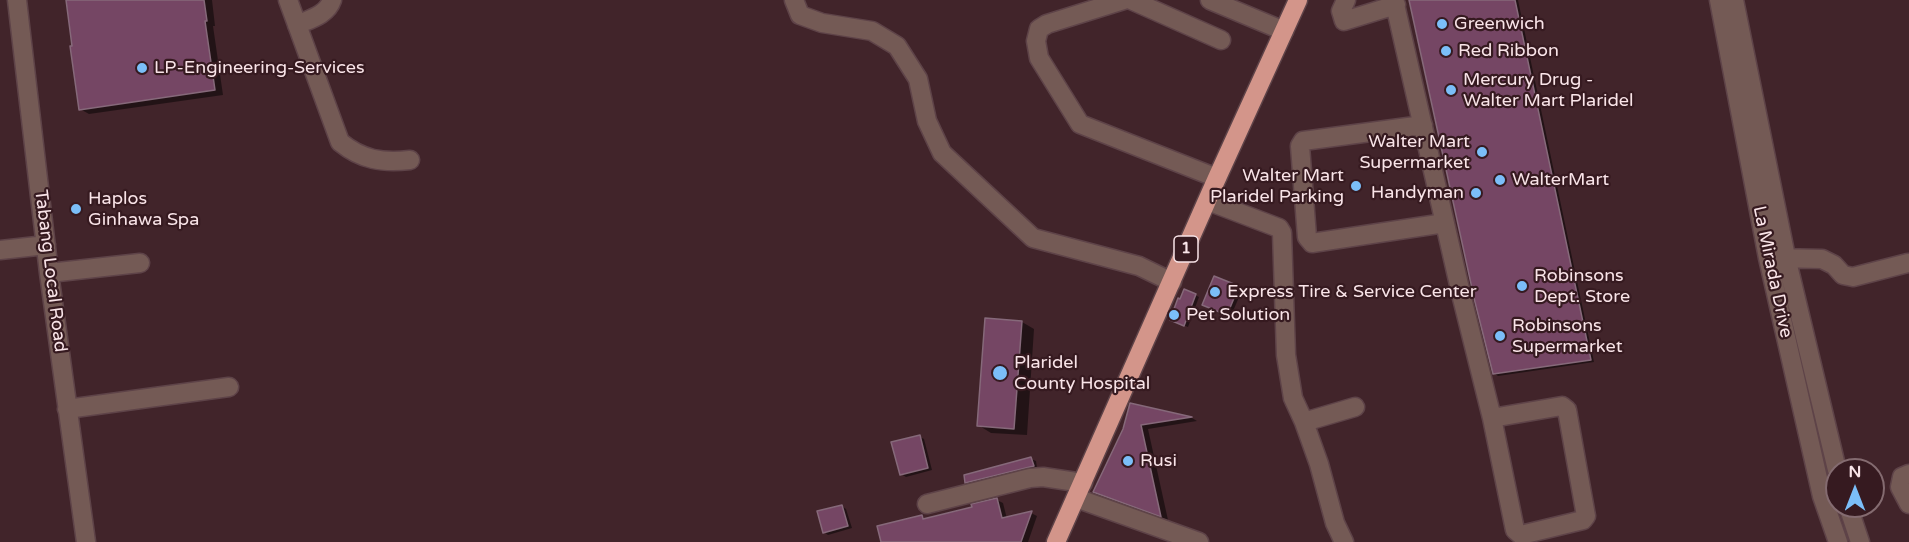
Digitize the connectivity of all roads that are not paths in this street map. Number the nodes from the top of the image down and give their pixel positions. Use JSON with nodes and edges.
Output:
{"nodes":[{"id":1,"x":16,"y":0,"type":"edge"},
{"id":2,"x":288,"y":0,"type":"edge"},
{"id":3,"x":332,"y":0,"type":"edge"},
{"id":4,"x":794,"y":0,"type":"edge"},
{"id":5,"x":1124,"y":0,"type":"edge"},
{"id":6,"x":1131,"y":0,"type":"edge"},
{"id":7,"x":1210,"y":0,"type":"edge"},
{"id":8,"x":1298,"y":0,"type":"edge"},
{"id":9,"x":1346,"y":0,"type":"edge"},
{"id":10,"x":1719,"y":0,"type":"edge"},
{"id":11,"x":1734,"y":0,"type":"edge"},
{"id":12,"x":1395,"y":3,"type":"edge"},
{"id":13,"x":297,"y":25,"type":"junction"},
{"id":14,"x":1284,"y":31,"type":"junction"},
{"id":15,"x":1221,"y":40,"type":"dead end"},
{"id":16,"x":1423,"y":125,"type":"junction"},
{"id":17,"x":410,"y":160,"type":"dead end"},
{"id":18,"x":1217,"y":178,"type":"junction"},
{"id":19,"x":1208,"y":201,"type":"junction"},
{"id":20,"x":1445,"y":224,"type":"junction"},
{"id":21,"x":46,"y":245,"type":"junction"},
{"id":22,"x":0,"y":250,"type":"edge"},
{"id":23,"x":1777,"y":258,"type":"junction"},
{"id":24,"x":1908,"y":263,"type":"edge"},
{"id":25,"x":140,"y":264,"type":"dead end"},
{"id":26,"x":49,"y":273,"type":"junction"},
{"id":27,"x":1172,"y":282,"type":"junction"},
{"id":28,"x":229,"y":387,"type":"dead end"},
{"id":29,"x":1355,"y":407,"type":"dead end"},
{"id":30,"x":67,"y":409,"type":"junction"},
{"id":31,"x":1492,"y":418,"type":"junction"},
{"id":32,"x":1304,"y":422,"type":"junction"},
{"id":33,"x":1828,"y":432,"type":"junction"},
{"id":34,"x":1809,"y":438,"type":"junction"},
{"id":35,"x":1834,"y":458,"type":"edge"},
{"id":36,"x":1905,"y":476,"type":"edge"},
{"id":37,"x":1079,"y":490,"type":"junction"},
{"id":38,"x":927,"y":504,"type":"dead end"},
{"id":39,"x":1909,"y":504,"type":"edge"},
{"id":40,"x":1852,"y":518,"type":"edge"},
{"id":41,"x":87,"y":542,"type":"edge"},
{"id":42,"x":1056,"y":542,"type":"edge"},
{"id":43,"x":1199,"y":542,"type":"edge"},
{"id":44,"x":1344,"y":542,"type":"edge"},
{"id":45,"x":1838,"y":542,"type":"edge"},
{"id":46,"x":1860,"y":542,"type":"edge"}],
"edges":[{"from":1,"to":21,"type":"street","name":"Tabang Local Road"},
{"from":2,"to":13,"type":"street"},
{"from":3,"to":13,"type":"street"},
{"from":4,"to":27,"type":"street"},
{"from":5,"to":18,"type":"street"},
{"from":6,"to":15,"type":"street"},
{"from":7,"to":14,"type":"street"},
{"from":8,"to":14,"type":"highway","number":"1"},
{"from":9,"to":12,"type":"street"},
{"from":10,"to":23,"type":"street","name":"La Mirada Drive"},
{"from":11,"to":23,"type":"street","name":"La Mirada Drive"},
{"from":12,"to":16,"type":"street"},
{"from":13,"to":17,"type":"street"},
{"from":14,"to":18,"type":"highway","number":"1"},
{"from":16,"to":20,"type":"street"},
{"from":16,"to":20,"type":"street"},
{"from":18,"to":19,"type":"highway","number":"1"},
{"from":19,"to":27,"type":"highway","number":"1"},
{"from":19,"to":32,"type":"street"},
{"from":20,"to":31,"type":"street"},
{"from":21,"to":22,"type":"street"},
{"from":21,"to":26,"type":"street","name":"Tabang Local Road"},
{"from":23,"to":24,"type":"street"},
{"from":23,"to":33,"type":"street","name":"La Mirada Drive"},
{"from":23,"to":34,"type":"street","name":"La Mirada Drive"},
{"from":25,"to":26,"type":"street"},
{"from":26,"to":30,"type":"street","name":"Tabang Local Road"},
{"from":27,"to":37,"type":"highway","number":"1"},
{"from":28,"to":30,"type":"street"},
{"from":29,"to":32,"type":"street"},
{"from":30,"to":41,"type":"street","name":"Tabang Local Road"},
{"from":31,"to":31,"type":"street"},
{"from":32,"to":44,"type":"street"},
{"from":33,"to":34,"type":"street"},
{"from":33,"to":35,"type":"street","name":"La Mirada Drive"},
{"from":34,"to":45,"type":"street","name":"La Mirada Drive"},
{"from":36,"to":39,"type":"street"},
{"from":37,"to":38,"type":"street"},
{"from":37,"to":42,"type":"highway","number":"1"},
{"from":37,"to":43,"type":"street"},
{"from":40,"to":46,"type":"street"}]}
